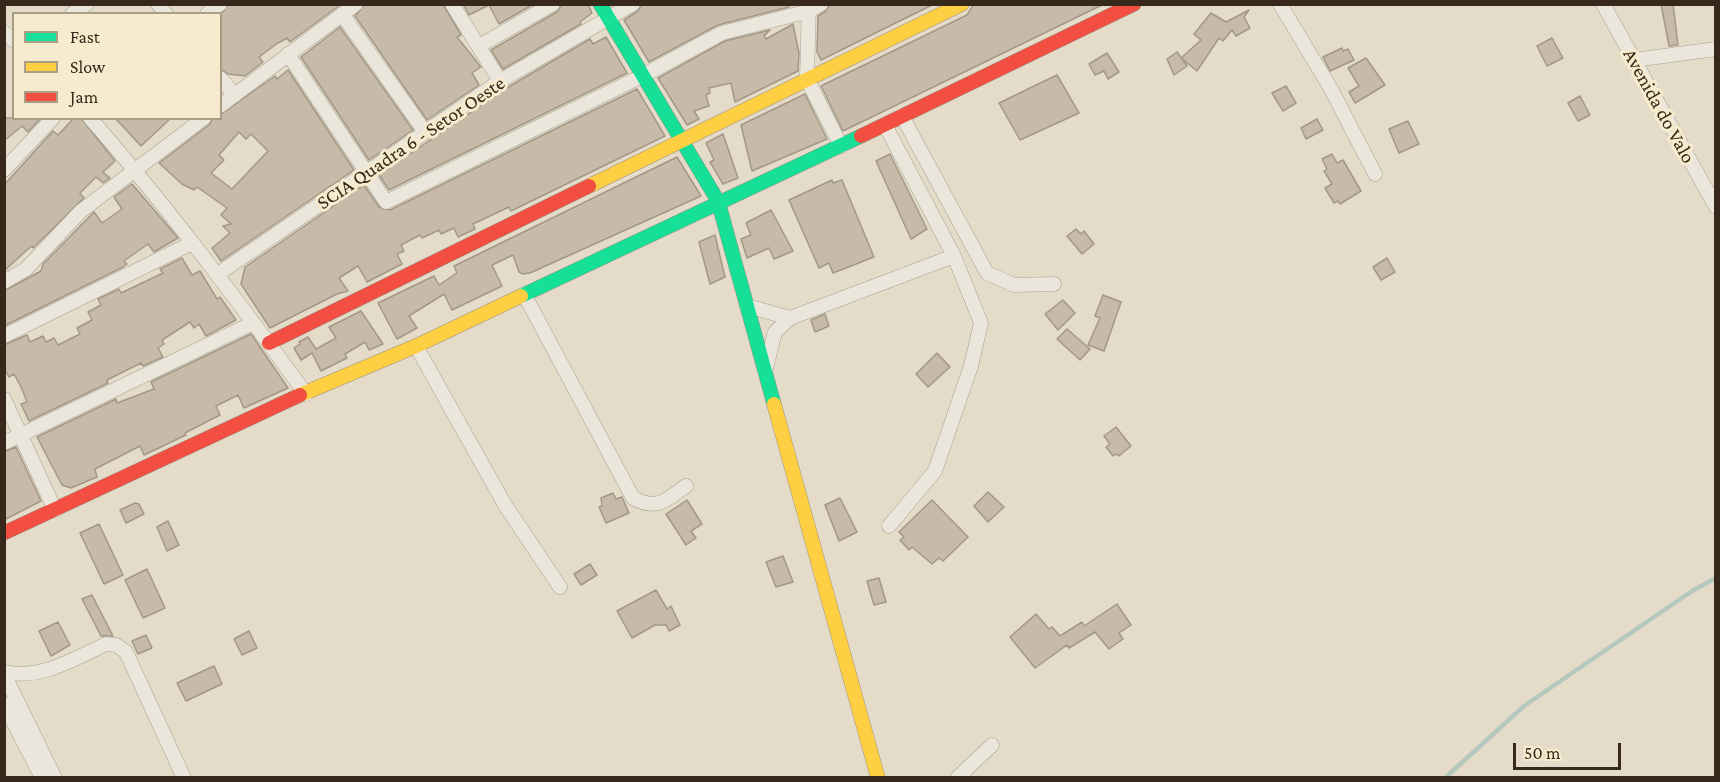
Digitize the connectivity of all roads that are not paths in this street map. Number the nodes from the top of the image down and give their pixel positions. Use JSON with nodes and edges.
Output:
{"nodes":[{"id":1,"x":356,"y":4,"type":"edge"},
{"id":2,"x":452,"y":4,"type":"edge"},
{"id":3,"x":553,"y":4,"type":"edge"},
{"id":4,"x":600,"y":4,"type":"edge"},
{"id":5,"x":633,"y":4,"type":"edge"},
{"id":6,"x":963,"y":4,"type":"edge"},
{"id":7,"x":1134,"y":4,"type":"edge"},
{"id":8,"x":1280,"y":4,"type":"edge"},
{"id":9,"x":1603,"y":4,"type":"edge"},
{"id":10,"x":813,"y":7,"type":"edge"},
{"id":11,"x":342,"y":14,"type":"junction"},
{"id":12,"x":608,"y":17,"type":"junction"},
{"id":13,"x":479,"y":46,"type":"junction"},
{"id":14,"x":1716,"y":49,"type":"edge"},
{"id":15,"x":288,"y":54,"type":"junction"},
{"id":16,"x":1634,"y":60,"type":"junction"},
{"id":17,"x":644,"y":75,"type":"junction"},
{"id":18,"x":807,"y":79,"type":"junction"},
{"id":19,"x":222,"y":80,"type":"edge"},
{"id":20,"x":500,"y":81,"type":"junction"},
{"id":21,"x":235,"y":95,"type":"junction"},
{"id":22,"x":222,"y":105,"type":"edge"},
{"id":23,"x":902,"y":117,"type":"junction"},
{"id":24,"x":52,"y":120,"type":"edge"},
{"id":25,"x":92,"y":120,"type":"edge"},
{"id":26,"x":201,"y":120,"type":"edge"},
{"id":27,"x":885,"y":125,"type":"junction"},
{"id":28,"x":425,"y":132,"type":"junction"},
{"id":29,"x":683,"y":140,"type":"junction"},
{"id":30,"x":842,"y":146,"type":"junction"},
{"id":31,"x":4,"y":170,"type":"edge"},
{"id":32,"x":135,"y":170,"type":"junction"},
{"id":33,"x":366,"y":174,"type":"junction"},
{"id":34,"x":1375,"y":174,"type":"dead end"},
{"id":35,"x":718,"y":201,"type":"junction"},
{"id":36,"x":1716,"y":207,"type":"edge"},
{"id":37,"x":192,"y":243,"type":"junction"},
{"id":38,"x":954,"y":256,"type":"junction"},
{"id":39,"x":218,"y":274,"type":"junction"},
{"id":40,"x":4,"y":282,"type":"edge"},
{"id":41,"x":1054,"y":284,"type":"dead end"},
{"id":42,"x":524,"y":294,"type":"junction"},
{"id":43,"x":747,"y":306,"type":"junction"},
{"id":44,"x":790,"y":318,"type":"junction"},
{"id":45,"x":253,"y":323,"type":"junction"},
{"id":46,"x":4,"y":336,"type":"edge"},
{"id":47,"x":268,"y":343,"type":"junction"},
{"id":48,"x":416,"y":346,"type":"junction"},
{"id":49,"x":765,"y":370,"type":"junction"},
{"id":50,"x":306,"y":394,"type":"junction"},
{"id":51,"x":4,"y":399,"type":"edge"},
{"id":52,"x":21,"y":436,"type":"junction"},
{"id":53,"x":4,"y":443,"type":"edge"},
{"id":54,"x":686,"y":486,"type":"dead end"},
{"id":55,"x":55,"y":510,"type":"junction"},
{"id":56,"x":889,"y":526,"type":"dead end"},
{"id":57,"x":4,"y":533,"type":"edge"},
{"id":58,"x":560,"y":587,"type":"dead end"},
{"id":59,"x":4,"y":673,"type":"edge"},
{"id":60,"x":4,"y":704,"type":"edge"},
{"id":61,"x":992,"y":745,"type":"dead end"},
{"id":62,"x":42,"y":777,"type":"edge"},
{"id":63,"x":54,"y":777,"type":"edge"},
{"id":64,"x":184,"y":777,"type":"edge"},
{"id":65,"x":878,"y":777,"type":"edge"},
{"id":66,"x":957,"y":777,"type":"edge"}],
"edges":[{"from":1,"to":11,"type":"street"},
{"from":2,"to":13,"type":"street"},
{"from":3,"to":13,"type":"street"},
{"from":4,"to":12,"type":"street"},
{"from":5,"to":12,"type":"street","name":"SCIA Quadra 6 - Setor Oeste"},
{"from":6,"to":18,"type":"street"},
{"from":7,"to":23,"type":"street"},
{"from":8,"to":34,"type":"street"},
{"from":9,"to":16,"type":"street","name":"Avenida do Valo"},
{"from":10,"to":17,"type":"street"},
{"from":10,"to":18,"type":"street"},
{"from":11,"to":15,"type":"street"},
{"from":11,"to":28,"type":"street"},
{"from":12,"to":17,"type":"street"},
{"from":12,"to":20,"type":"street","name":"SCIA Quadra 6 - Setor Oeste"},
{"from":13,"to":20,"type":"street"},
{"from":14,"to":16,"type":"street"},
{"from":15,"to":21,"type":"street"},
{"from":15,"to":33,"type":"street"},
{"from":16,"to":36,"type":"street","name":"Avenida do Valo"},
{"from":17,"to":29,"type":"street"},
{"from":17,"to":33,"type":"street"},
{"from":18,"to":29,"type":"street"},
{"from":18,"to":30,"type":"street"},
{"from":19,"to":21,"type":"street"},
{"from":20,"to":28,"type":"street","name":"SCIA Quadra 6 - Setor Oeste"},
{"from":21,"to":22,"type":"street"},
{"from":23,"to":27,"type":"street"},
{"from":23,"to":41,"type":"street"},
{"from":24,"to":31,"type":"street"},
{"from":25,"to":32,"type":"street"},
{"from":26,"to":32,"type":"street"},
{"from":27,"to":30,"type":"street"},
{"from":27,"to":38,"type":"street"},
{"from":28,"to":33,"type":"street","name":"SCIA Quadra 6 - Setor Oeste"},
{"from":29,"to":35,"type":"street"},
{"from":29,"to":47,"type":"street"},
{"from":30,"to":35,"type":"street"},
{"from":32,"to":37,"type":"street"},
{"from":32,"to":40,"type":"street"},
{"from":33,"to":39,"type":"street","name":"SCIA Quadra 6 - Setor Oeste"},
{"from":35,"to":42,"type":"street"},
{"from":35,"to":43,"type":"street"},
{"from":37,"to":39,"type":"street"},
{"from":37,"to":46,"type":"street"},
{"from":38,"to":44,"type":"street"},
{"from":38,"to":56,"type":"street"},
{"from":39,"to":45,"type":"street"},
{"from":42,"to":48,"type":"street"},
{"from":42,"to":54,"type":"street"},
{"from":43,"to":44,"type":"street"},
{"from":43,"to":49,"type":"street"},
{"from":44,"to":49,"type":"street"},
{"from":45,"to":47,"type":"street"},
{"from":45,"to":52,"type":"street"},
{"from":47,"to":50,"type":"street"},
{"from":48,"to":50,"type":"street"},
{"from":48,"to":58,"type":"street"},
{"from":49,"to":65,"type":"street"},
{"from":50,"to":55,"type":"street"},
{"from":51,"to":52,"type":"street"},
{"from":52,"to":53,"type":"street"},
{"from":52,"to":55,"type":"street"},
{"from":55,"to":57,"type":"street"},
{"from":59,"to":63,"type":"street"},
{"from":59,"to":64,"type":"street"},
{"from":60,"to":62,"type":"street"},
{"from":61,"to":66,"type":"street"}]}
